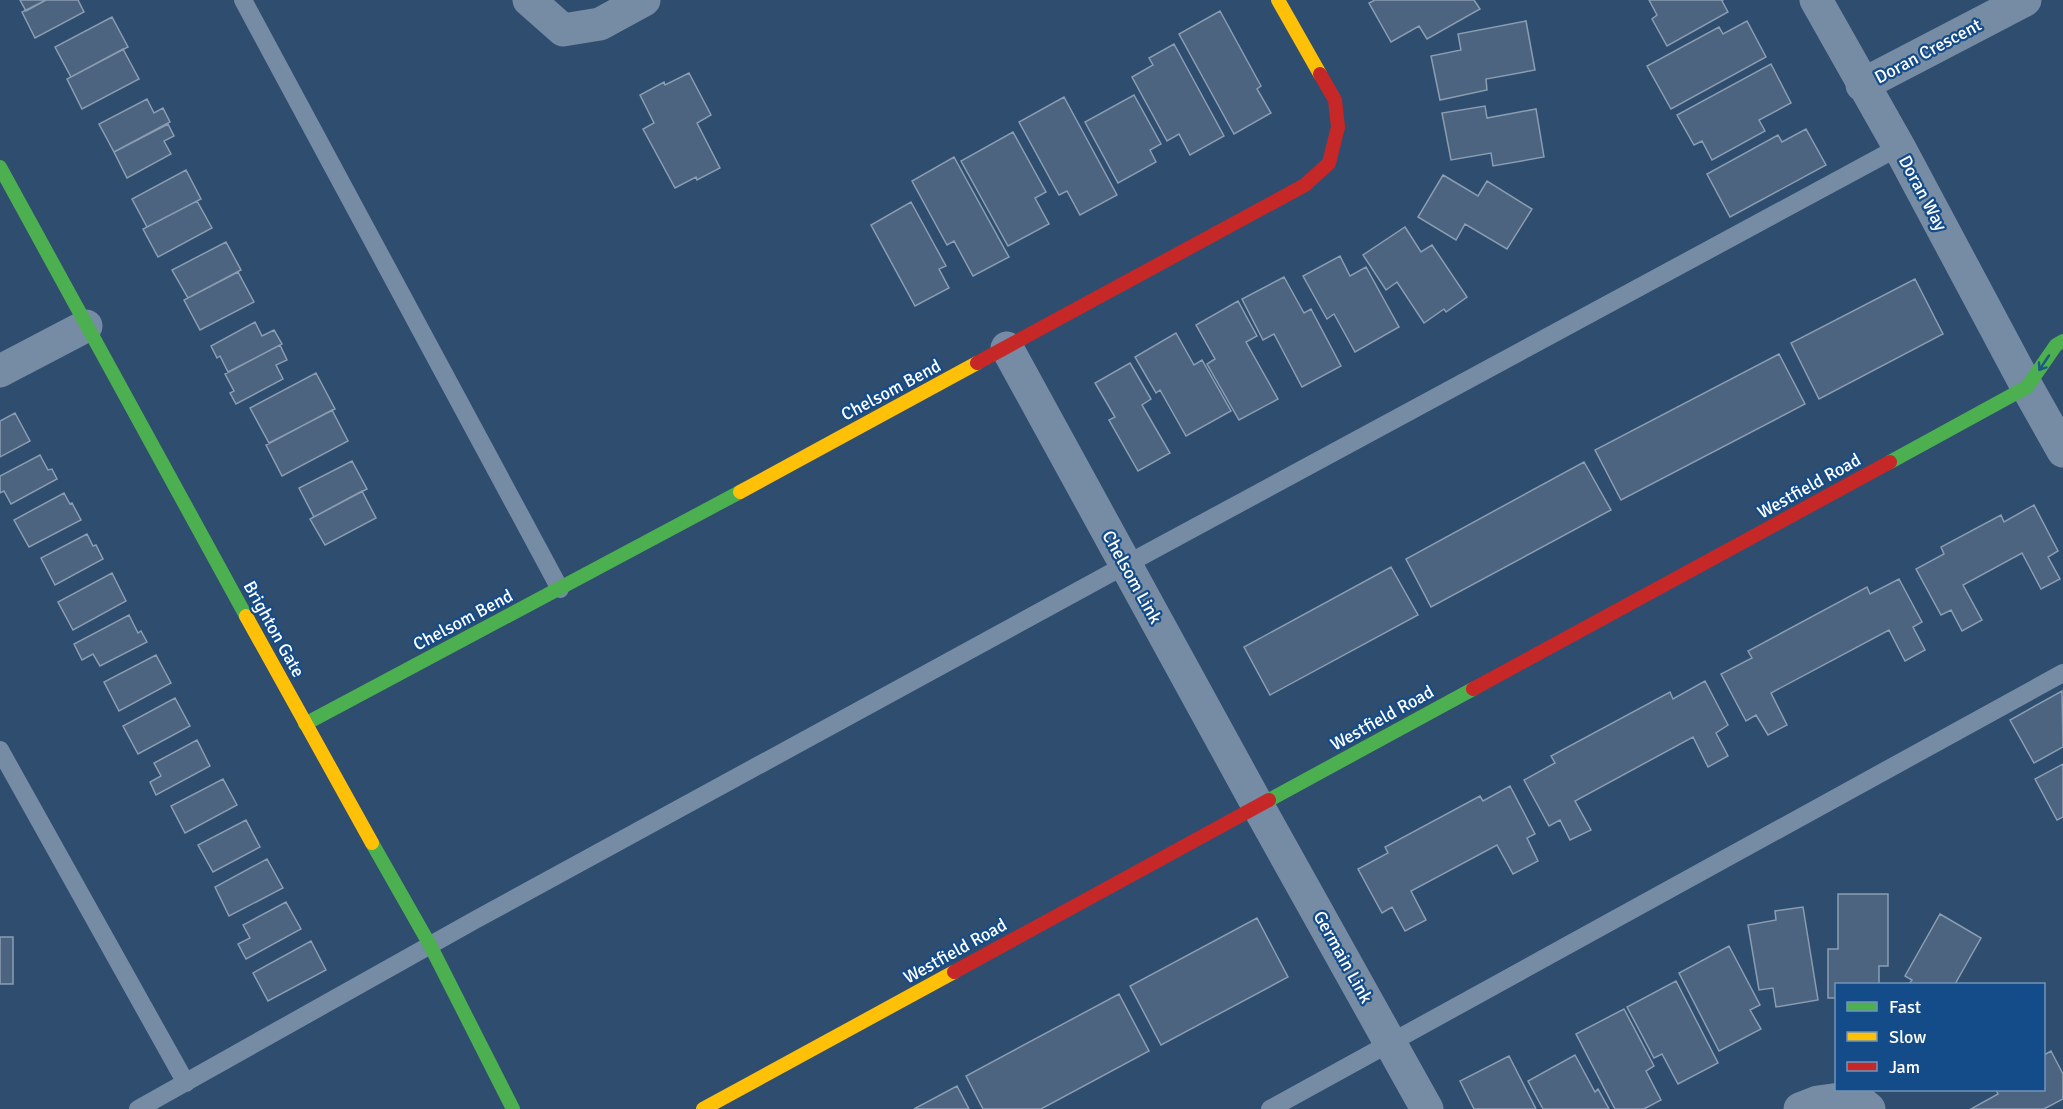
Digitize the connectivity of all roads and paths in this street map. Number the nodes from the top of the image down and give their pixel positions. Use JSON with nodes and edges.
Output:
{"nodes":[{"id":1,"x":243,"y":0,"type":"edge"},
{"id":2,"x":529,"y":0,"type":"edge"},
{"id":3,"x":644,"y":0,"type":"edge"},
{"id":4,"x":1278,"y":0,"type":"edge"},
{"id":5,"x":1816,"y":0,"type":"edge"},
{"id":6,"x":2025,"y":0,"type":"edge"},
{"id":7,"x":1863,"y":85,"type":"junction"},
{"id":8,"x":1899,"y":147,"type":"junction"},
{"id":9,"x":0,"y":167,"type":"edge"},
{"id":10,"x":86,"y":326,"type":"junction"},
{"id":11,"x":2063,"y":341,"type":"edge"},
{"id":12,"x":1006,"y":348,"type":"junction"},
{"id":13,"x":0,"y":371,"type":"edge"},
{"id":14,"x":2027,"y":387,"type":"junction"},
{"id":15,"x":2063,"y":451,"type":"edge"},
{"id":16,"x":1126,"y":565,"type":"junction"},
{"id":17,"x":561,"y":589,"type":"junction"},
{"id":18,"x":2063,"y":673,"type":"edge"},
{"id":19,"x":305,"y":724,"type":"junction"},
{"id":20,"x":0,"y":750,"type":"edge"},
{"id":21,"x":1258,"y":806,"type":"junction"},
{"id":22,"x":430,"y":945,"type":"junction"},
{"id":23,"x":1390,"y":1042,"type":"junction"},
{"id":24,"x":186,"y":1083,"type":"junction"},
{"id":25,"x":138,"y":1109,"type":"edge"},
{"id":26,"x":513,"y":1109,"type":"edge"},
{"id":27,"x":703,"y":1109,"type":"edge"},
{"id":28,"x":1270,"y":1109,"type":"edge"},
{"id":29,"x":1427,"y":1109,"type":"edge"},
{"id":30,"x":1800,"y":1109,"type":"edge"},
{"id":31,"x":1869,"y":1109,"type":"edge"}],
"edges":[{"from":1,"to":17,"type":"lane"},
{"from":2,"to":3,"type":"street"},
{"from":4,"to":12,"type":"street","name":"Chelsom Bend"},
{"from":5,"to":7,"type":"street","name":"Doran Way"},
{"from":6,"to":7,"type":"street","name":"Doran Crescent"},
{"from":7,"to":8,"type":"street","name":"Doran Way"},
{"from":8,"to":14,"type":"street","name":"Doran Way"},
{"from":8,"to":16,"type":"lane"},
{"from":9,"to":10,"type":"street","name":"Brighton Gate"},
{"from":10,"to":13,"type":"street"},
{"from":10,"to":19,"type":"street","name":"Brighton Gate"},
{"from":11,"to":14,"type":"street","name":"Westfield Road","one_way":true},
{"from":12,"to":16,"type":"street","name":"Chelsom Link"},
{"from":12,"to":17,"type":"street","name":"Chelsom Bend"},
{"from":14,"to":15,"type":"street","name":"Doran Way"},
{"from":14,"to":21,"type":"street","name":"Westfield Road"},
{"from":16,"to":21,"type":"street","name":"Chelsom Link"},
{"from":16,"to":22,"type":"lane"},
{"from":17,"to":19,"type":"street","name":"Chelsom Bend"},
{"from":18,"to":23,"type":"lane"},
{"from":19,"to":22,"type":"street","name":"Brighton Gate"},
{"from":20,"to":24,"type":"lane"},
{"from":21,"to":23,"type":"street","name":"Germain Link"},
{"from":21,"to":27,"type":"street","name":"Westfield Road"},
{"from":22,"to":24,"type":"lane"},
{"from":22,"to":26,"type":"street","name":"Brighton Gate"},
{"from":23,"to":28,"type":"lane"},
{"from":23,"to":29,"type":"street","name":"Germain Link"},
{"from":24,"to":25,"type":"lane"},
{"from":30,"to":31,"type":"street"}]}
